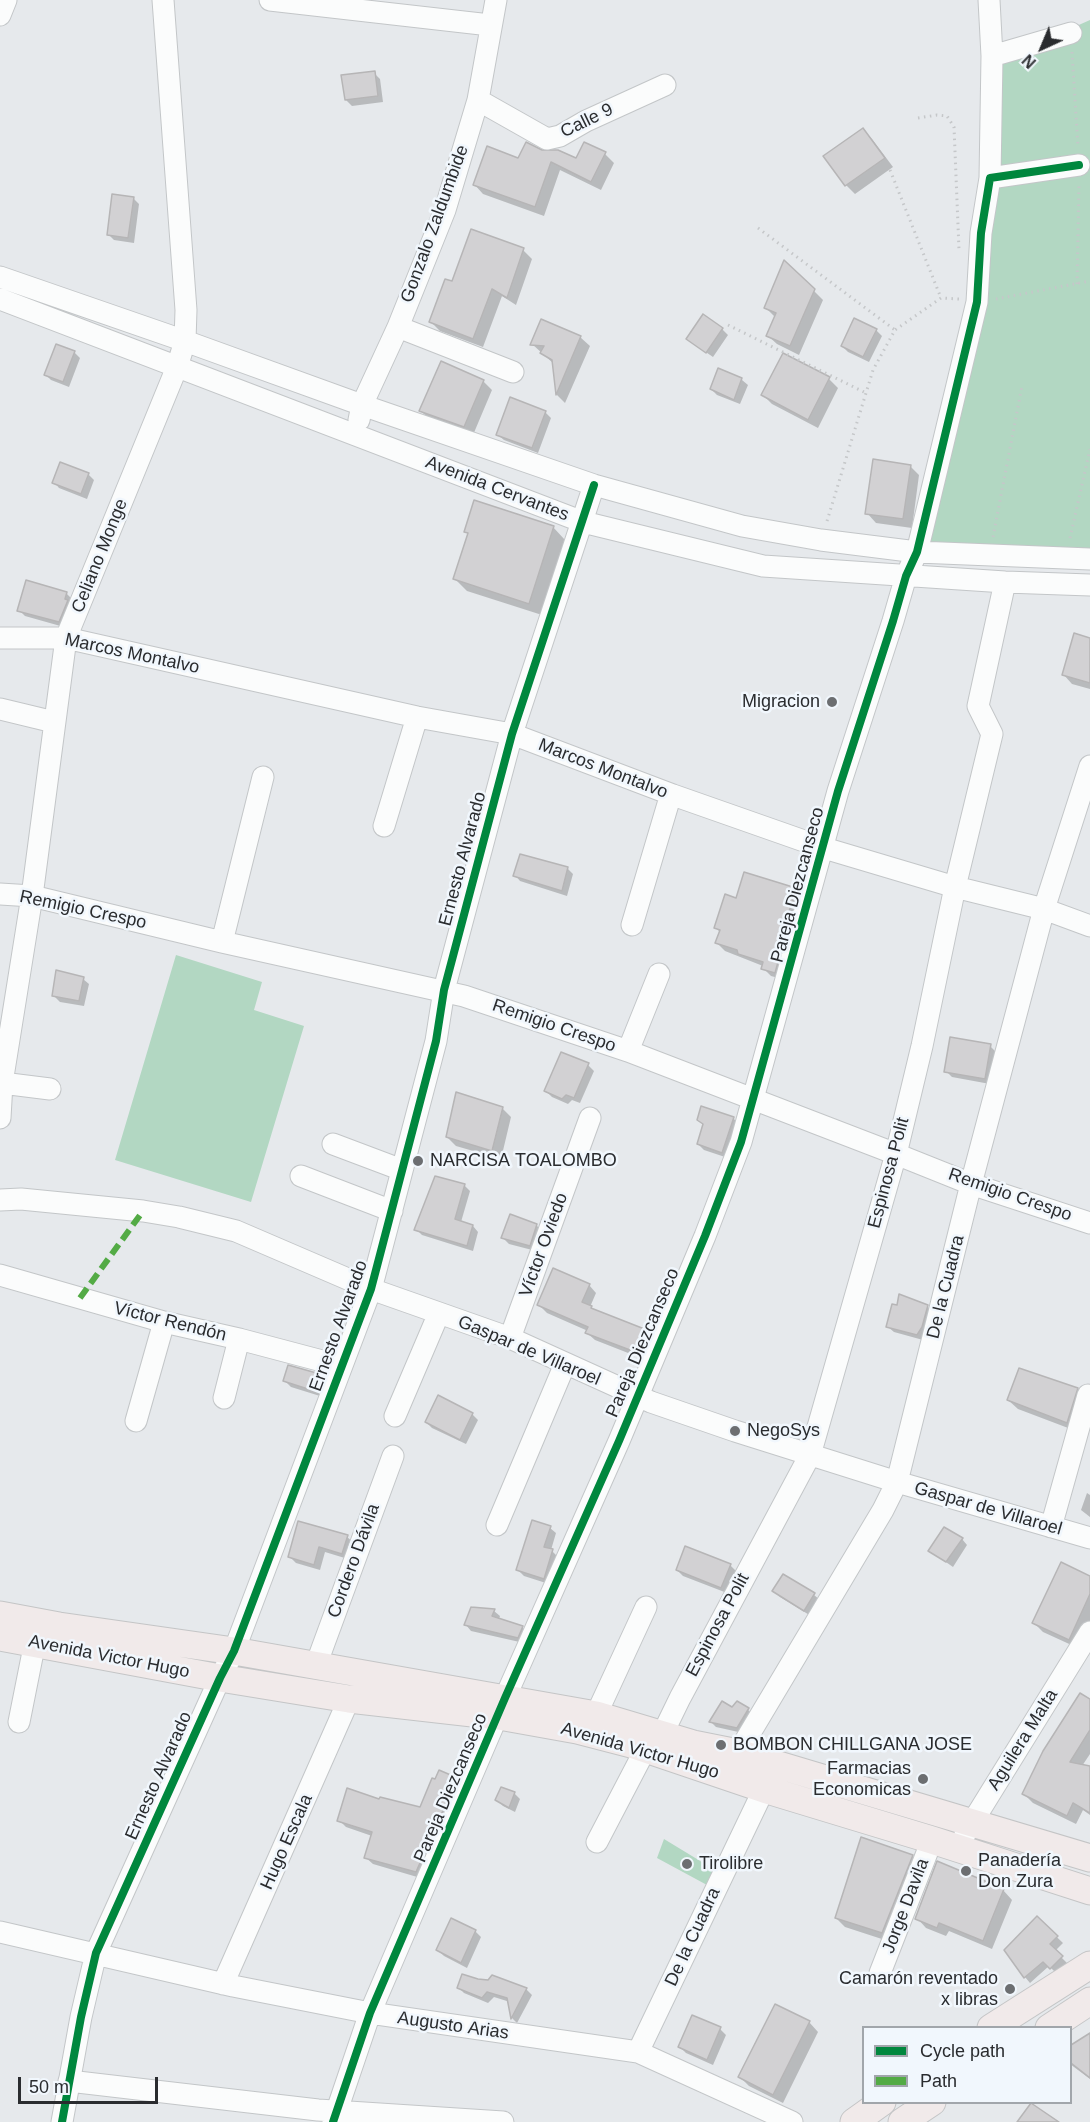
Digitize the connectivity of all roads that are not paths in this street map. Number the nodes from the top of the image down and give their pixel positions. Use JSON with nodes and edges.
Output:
{"nodes":[{"id":1,"x":6,"y":0,"type":"edge"},
{"id":2,"x":163,"y":0,"type":"edge"},
{"id":3,"x":270,"y":0,"type":"edge"},
{"id":4,"x":496,"y":0,"type":"edge"},
{"id":5,"x":988,"y":0,"type":"edge"},
{"id":6,"x":0,"y":15,"type":"edge"},
{"id":7,"x":490,"y":25,"type":"junction"},
{"id":8,"x":1071,"y":33,"type":"dead end"},
{"id":9,"x":992,"y":56,"type":"junction"},
{"id":10,"x":665,"y":85,"type":"dead end"},
{"id":11,"x":478,"y":100,"type":"junction"},
{"id":12,"x":1079,"y":165,"type":"dead end"},
{"id":13,"x":990,"y":178,"type":"junction"},
{"id":14,"x":0,"y":277,"type":"edge"},
{"id":15,"x":0,"y":299,"type":"edge"},
{"id":16,"x":398,"y":327,"type":"junction"},
{"id":17,"x":185,"y":341,"type":"junction"},
{"id":18,"x":177,"y":367,"type":"junction"},
{"id":19,"x":513,"y":372,"type":"dead end"},
{"id":20,"x":362,"y":405,"type":"junction"},
{"id":21,"x":355,"y":435,"type":"junction"},
{"id":22,"x":594,"y":485,"type":"junction"},
{"id":23,"x":584,"y":522,"type":"junction"},
{"id":24,"x":917,"y":552,"type":"junction"},
{"id":25,"x":1090,"y":559,"type":"edge"},
{"id":26,"x":906,"y":576,"type":"junction"},
{"id":27,"x":1005,"y":582,"type":"junction"},
{"id":28,"x":1090,"y":585,"type":"edge"},
{"id":29,"x":0,"y":638,"type":"edge"},
{"id":30,"x":66,"y":638,"type":"junction"},
{"id":31,"x":0,"y":710,"type":"edge"},
{"id":32,"x":417,"y":717,"type":"junction"},
{"id":33,"x":54,"y":722,"type":"junction"},
{"id":34,"x":512,"y":734,"type":"junction"},
{"id":35,"x":1090,"y":766,"type":"edge"},
{"id":36,"x":262,"y":777,"type":"dead end"},
{"id":37,"x":673,"y":795,"type":"junction"},
{"id":38,"x":384,"y":826,"type":"dead end"},
{"id":39,"x":824,"y":848,"type":"junction"},
{"id":40,"x":955,"y":887,"type":"junction"},
{"id":41,"x":0,"y":894,"type":"edge"},
{"id":42,"x":32,"y":896,"type":"junction"},
{"id":43,"x":1044,"y":909,"type":"junction"},
{"id":44,"x":632,"y":925,"type":"dead end"},
{"id":45,"x":1090,"y":926,"type":"edge"},
{"id":46,"x":222,"y":942,"type":"junction"},
{"id":47,"x":659,"y":974,"type":"dead end"},
{"id":48,"x":444,"y":990,"type":"junction"},
{"id":49,"x":628,"y":1051,"type":"junction"},
{"id":50,"x":2,"y":1083,"type":"junction"},
{"id":51,"x":50,"y":1089,"type":"dead end"},
{"id":52,"x":754,"y":1101,"type":"junction"},
{"id":53,"x":0,"y":1118,"type":"edge"},
{"id":54,"x":590,"y":1118,"type":"dead end"},
{"id":55,"x":333,"y":1143,"type":"dead end"},
{"id":56,"x":896,"y":1154,"type":"junction"},
{"id":57,"x":402,"y":1170,"type":"junction"},
{"id":58,"x":301,"y":1176,"type":"dead end"},
{"id":59,"x":971,"y":1184,"type":"junction"},
{"id":60,"x":0,"y":1200,"type":"edge"},
{"id":61,"x":392,"y":1211,"type":"junction"},
{"id":62,"x":1090,"y":1223,"type":"edge"},
{"id":63,"x":0,"y":1275,"type":"edge"},
{"id":64,"x":371,"y":1289,"type":"junction"},
{"id":65,"x":439,"y":1313,"type":"junction"},
{"id":66,"x":164,"y":1322,"type":"junction"},
{"id":67,"x":510,"y":1338,"type":"junction"},
{"id":68,"x":239,"y":1339,"type":"junction"},
{"id":69,"x":565,"y":1364,"type":"junction"},
{"id":70,"x":341,"y":1366,"type":"junction"},
{"id":71,"x":1088,"y":1395,"type":"dead end"},
{"id":72,"x":636,"y":1397,"type":"junction"},
{"id":73,"x":224,"y":1398,"type":"dead end"},
{"id":74,"x":395,"y":1416,"type":"dead end"},
{"id":75,"x":136,"y":1421,"type":"dead end"},
{"id":76,"x":810,"y":1455,"type":"junction"},
{"id":77,"x":393,"y":1456,"type":"dead end"},
{"id":78,"x":897,"y":1482,"type":"junction"},
{"id":79,"x":497,"y":1525,"type":"dead end"},
{"id":80,"x":1051,"y":1527,"type":"junction"},
{"id":81,"x":1090,"y":1538,"type":"edge"},
{"id":82,"x":646,"y":1607,"type":"dead end"},
{"id":83,"x":0,"y":1615,"type":"edge"},
{"id":84,"x":1090,"y":1632,"type":"edge"},
{"id":85,"x":0,"y":1637,"type":"edge"},
{"id":86,"x":35,"y":1642,"type":"junction"},
{"id":87,"x":234,"y":1651,"type":"junction"},
{"id":88,"x":316,"y":1665,"type":"junction"},
{"id":89,"x":220,"y":1678,"type":"junction"},
{"id":90,"x":350,"y":1699,"type":"junction"},
{"id":91,"x":502,"y":1707,"type":"junction"},
{"id":92,"x":596,"y":1715,"type":"junction"},
{"id":93,"x":19,"y":1722,"type":"dead end"},
{"id":94,"x":654,"y":1742,"type":"junction"},
{"id":95,"x":734,"y":1765,"type":"junction"},
{"id":96,"x":765,"y":1789,"type":"junction"},
{"id":97,"x":971,"y":1823,"type":"junction"},
{"id":98,"x":932,"y":1840,"type":"junction"},
{"id":99,"x":597,"y":1842,"type":"dead end"},
{"id":100,"x":958,"y":1848,"type":"junction"},
{"id":101,"x":1090,"y":1858,"type":"edge"},
{"id":102,"x":1090,"y":1891,"type":"edge"},
{"id":103,"x":0,"y":1932,"type":"edge"},
{"id":104,"x":96,"y":1953,"type":"junction"},
{"id":105,"x":1090,"y":1965,"type":"edge"},
{"id":106,"x":880,"y":1973,"type":"dead end"},
{"id":107,"x":223,"y":1984,"type":"junction"},
{"id":108,"x":1090,"y":2001,"type":"edge"},
{"id":109,"x":370,"y":2013,"type":"junction"},
{"id":110,"x":994,"y":2026,"type":"edge"},
{"id":111,"x":1052,"y":2026,"type":"edge"},
{"id":112,"x":638,"y":2052,"type":"junction"},
{"id":113,"x":69,"y":2081,"type":"junction"},
{"id":114,"x":881,"y":2104,"type":"edge"},
{"id":115,"x":930,"y":2104,"type":"edge"},
{"id":116,"x":334,"y":2116,"type":"edge"},
{"id":117,"x":62,"y":2122,"type":"edge"},
{"id":118,"x":503,"y":2122,"type":"edge"},
{"id":119,"x":792,"y":2122,"type":"edge"},
{"id":120,"x":854,"y":2122,"type":"edge"},
{"id":121,"x":902,"y":2122,"type":"edge"}],
"edges":[{"from":1,"to":6,"type":"street"},
{"from":2,"to":17,"type":"street","name":"Celiano Monge"},
{"from":3,"to":7,"type":"street"},
{"from":4,"to":7,"type":"street","name":"Gonzalo Zaldumbide"},
{"from":5,"to":9,"type":"street"},
{"from":7,"to":11,"type":"street","name":"Gonzalo Zaldumbide"},
{"from":8,"to":9,"type":"street"},
{"from":9,"to":13,"type":"street","name":"Pareja Diezcanseco"},
{"from":10,"to":11,"type":"street","name":"Calle 9"},
{"from":11,"to":16,"type":"street","name":"Gonzalo Zaldumbide"},
{"from":12,"to":13,"type":"street"},
{"from":13,"to":24,"type":"street","name":"Pareja Diezcanseco"},
{"from":14,"to":17,"type":"street","name":"Avenida Cervantes"},
{"from":15,"to":18,"type":"street","name":"Avenida Cervantes"},
{"from":16,"to":19,"type":"street"},
{"from":16,"to":20,"type":"street","name":"Gonzalo Zaldumbide"},
{"from":17,"to":18,"type":"street","name":"Celiano Monge"},
{"from":17,"to":20,"type":"street","name":"Avenida Cervantes"},
{"from":18,"to":21,"type":"street","name":"Avenida Cervantes"},
{"from":18,"to":30,"type":"street","name":"Celiano Monge"},
{"from":20,"to":21,"type":"street","name":"Gonzalo Zaldumbide"},
{"from":20,"to":22,"type":"street","name":"Avenida Cervantes"},
{"from":21,"to":23,"type":"street","name":"Avenida Cervantes"},
{"from":22,"to":23,"type":"street","name":"Ernesto Alvarado"},
{"from":22,"to":24,"type":"street","name":"Avenida Cervantes"},
{"from":23,"to":26,"type":"street","name":"Avenida Cervantes"},
{"from":23,"to":34,"type":"street","name":"Ernesto Alvarado"},
{"from":24,"to":25,"type":"street","name":"Avenida Cervantes"},
{"from":24,"to":26,"type":"street","name":"Pareja Diezcanseco"},
{"from":26,"to":27,"type":"street","name":"Avenida Cervantes"},
{"from":26,"to":39,"type":"street","name":"Pareja Diezcanseco"},
{"from":27,"to":28,"type":"street","name":"Avenida Cervantes"},
{"from":27,"to":40,"type":"street","name":"Espinosa Polit"},
{"from":29,"to":30,"type":"street","name":"Marcos Montalvo"},
{"from":30,"to":32,"type":"street","name":"Marcos Montalvo"},
{"from":30,"to":33,"type":"street","name":"Celiano Monge"},
{"from":31,"to":33,"type":"street"},
{"from":32,"to":34,"type":"street","name":"Marcos Montalvo"},
{"from":32,"to":38,"type":"street"},
{"from":33,"to":42,"type":"street","name":"Celiano Monge"},
{"from":34,"to":37,"type":"street","name":"Marcos Montalvo"},
{"from":34,"to":48,"type":"street","name":"Ernesto Alvarado"},
{"from":35,"to":43,"type":"street","name":"De la Cuadra"},
{"from":36,"to":46,"type":"street"},
{"from":37,"to":39,"type":"street","name":"Marcos Montalvo"},
{"from":37,"to":44,"type":"street"},
{"from":39,"to":40,"type":"street","name":"Marcos Montalvo"},
{"from":39,"to":52,"type":"street","name":"Pareja Diezcanseco"},
{"from":40,"to":43,"type":"street","name":"Marcos Montalvo"},
{"from":40,"to":56,"type":"street","name":"Espinosa Polit"},
{"from":41,"to":42,"type":"street","name":"Remigio Crespo"},
{"from":42,"to":46,"type":"street","name":"Remigio Crespo"},
{"from":42,"to":50,"type":"street","name":"Celiano Monge"},
{"from":43,"to":45,"type":"street","name":"Marcos Montalvo"},
{"from":43,"to":59,"type":"street","name":"De la Cuadra"},
{"from":46,"to":48,"type":"street","name":"Remigio Crespo"},
{"from":47,"to":49,"type":"street"},
{"from":48,"to":49,"type":"street","name":"Remigio Crespo"},
{"from":48,"to":57,"type":"street","name":"Ernesto Alvarado"},
{"from":49,"to":52,"type":"street","name":"Remigio Crespo"},
{"from":50,"to":51,"type":"street"},
{"from":50,"to":53,"type":"street","name":"Celiano Monge"},
{"from":52,"to":56,"type":"street","name":"Remigio Crespo"},
{"from":52,"to":72,"type":"street","name":"Pareja Diezcanseco"},
{"from":54,"to":67,"type":"street","name":"Víctor Oviedo"},
{"from":55,"to":57,"type":"street"},
{"from":56,"to":59,"type":"street","name":"Remigio Crespo"},
{"from":56,"to":76,"type":"street","name":"Espinosa Polit"},
{"from":57,"to":61,"type":"street","name":"Ernesto Alvarado"},
{"from":58,"to":61,"type":"street"},
{"from":59,"to":62,"type":"street","name":"Remigio Crespo"},
{"from":59,"to":78,"type":"street","name":"De la Cuadra"},
{"from":60,"to":64,"type":"street","name":"Gaspar de Villaroel"},
{"from":61,"to":64,"type":"street","name":"Ernesto Alvarado"},
{"from":63,"to":66,"type":"street","name":"Víctor Rendón"},
{"from":64,"to":65,"type":"street","name":"Gaspar de Villaroel"},
{"from":64,"to":70,"type":"street","name":"Ernesto Alvarado"},
{"from":65,"to":67,"type":"street","name":"Gaspar de Villaroel"},
{"from":65,"to":74,"type":"street"},
{"from":66,"to":68,"type":"street","name":"Víctor Rendón"},
{"from":66,"to":75,"type":"street"},
{"from":67,"to":69,"type":"street","name":"Gaspar de Villaroel"},
{"from":68,"to":70,"type":"street","name":"Víctor Rendón"},
{"from":68,"to":73,"type":"street"},
{"from":69,"to":72,"type":"street","name":"Gaspar de Villaroel"},
{"from":69,"to":79,"type":"street"},
{"from":70,"to":87,"type":"street","name":"Ernesto Alvarado"},
{"from":71,"to":80,"type":"street"},
{"from":72,"to":76,"type":"street","name":"Gaspar de Villaroel"},
{"from":72,"to":91,"type":"street","name":"Pareja Diezcanseco"},
{"from":76,"to":78,"type":"street","name":"Gaspar de Villaroel"},
{"from":76,"to":94,"type":"street","name":"Espinosa Polit"},
{"from":77,"to":88,"type":"street","name":"Cordero Dávila"},
{"from":78,"to":80,"type":"street","name":"Gaspar de Villaroel"},
{"from":78,"to":95,"type":"street","name":"De la Cuadra"},
{"from":80,"to":81,"type":"street","name":"Gaspar de Villaroel"},
{"from":82,"to":92,"type":"street"},
{"from":83,"to":87,"type":"main road","name":"Avenida Victor Hugo"},
{"from":84,"to":97,"type":"street","name":"Aguilera Malta"},
{"from":85,"to":86,"type":"main road","name":"Avenida Victor Hugo"},
{"from":86,"to":89,"type":"main road","name":"Avenida Victor Hugo"},
{"from":86,"to":93,"type":"street"},
{"from":87,"to":88,"type":"main road","name":"Avenida Victor Hugo"},
{"from":87,"to":89,"type":"street","name":"Ernesto Alvarado"},
{"from":88,"to":91,"type":"main road","name":"Avenida Victor Hugo"},
{"from":89,"to":90,"type":"main road","name":"Avenida Victor Hugo"},
{"from":89,"to":104,"type":"street","name":"Ernesto Alvarado"},
{"from":90,"to":91,"type":"main road","name":"Avenida Victor Hugo"},
{"from":90,"to":107,"type":"street","name":"Hugo Escala"},
{"from":91,"to":92,"type":"main road","name":"Avenida Victor Hugo"},
{"from":91,"to":94,"type":"main road","name":"Avenida Victor Hugo"},
{"from":91,"to":109,"type":"street","name":"Pareja Diezcanseco"},
{"from":92,"to":94,"type":"main road","name":"Avenida Victor Hugo"},
{"from":94,"to":95,"type":"main road","name":"Avenida Victor Hugo"},
{"from":94,"to":99,"type":"street","name":"Espinosa Polit"},
{"from":95,"to":96,"type":"main road","name":"Avenida Victor Hugo"},
{"from":95,"to":97,"type":"main road","name":"Avenida Victor Hugo"},
{"from":96,"to":98,"type":"main road","name":"Avenida Victor Hugo"},
{"from":96,"to":112,"type":"street","name":"De la Cuadra"},
{"from":97,"to":100,"type":"street","name":"Aguilera Malta"},
{"from":97,"to":101,"type":"main road","name":"Avenida Victor Hugo"},
{"from":98,"to":100,"type":"main road","name":"Avenida Victor Hugo"},
{"from":98,"to":106,"type":"street","name":"Jorge Davila"},
{"from":100,"to":102,"type":"main road","name":"Avenida Victor Hugo"},
{"from":103,"to":104,"type":"street","name":"Augusto Arias"},
{"from":104,"to":107,"type":"street","name":"Augusto Arias"},
{"from":104,"to":113,"type":"street","name":"Ernesto Alvarado"},
{"from":105,"to":110,"type":"main road"},
{"from":107,"to":109,"type":"street","name":"Augusto Arias"},
{"from":108,"to":111,"type":"main road"},
{"from":109,"to":112,"type":"street","name":"Augusto Arias"},
{"from":109,"to":116,"type":"street","name":"Pareja Diezcanseco"},
{"from":112,"to":119,"type":"street","name":"Augusto Arias"},
{"from":113,"to":116,"type":"street"},
{"from":113,"to":117,"type":"street","name":"Ernesto Alvarado"},
{"from":114,"to":120,"type":"main road"},
{"from":115,"to":121,"type":"main road"},
{"from":116,"to":118,"type":"street"}]}
